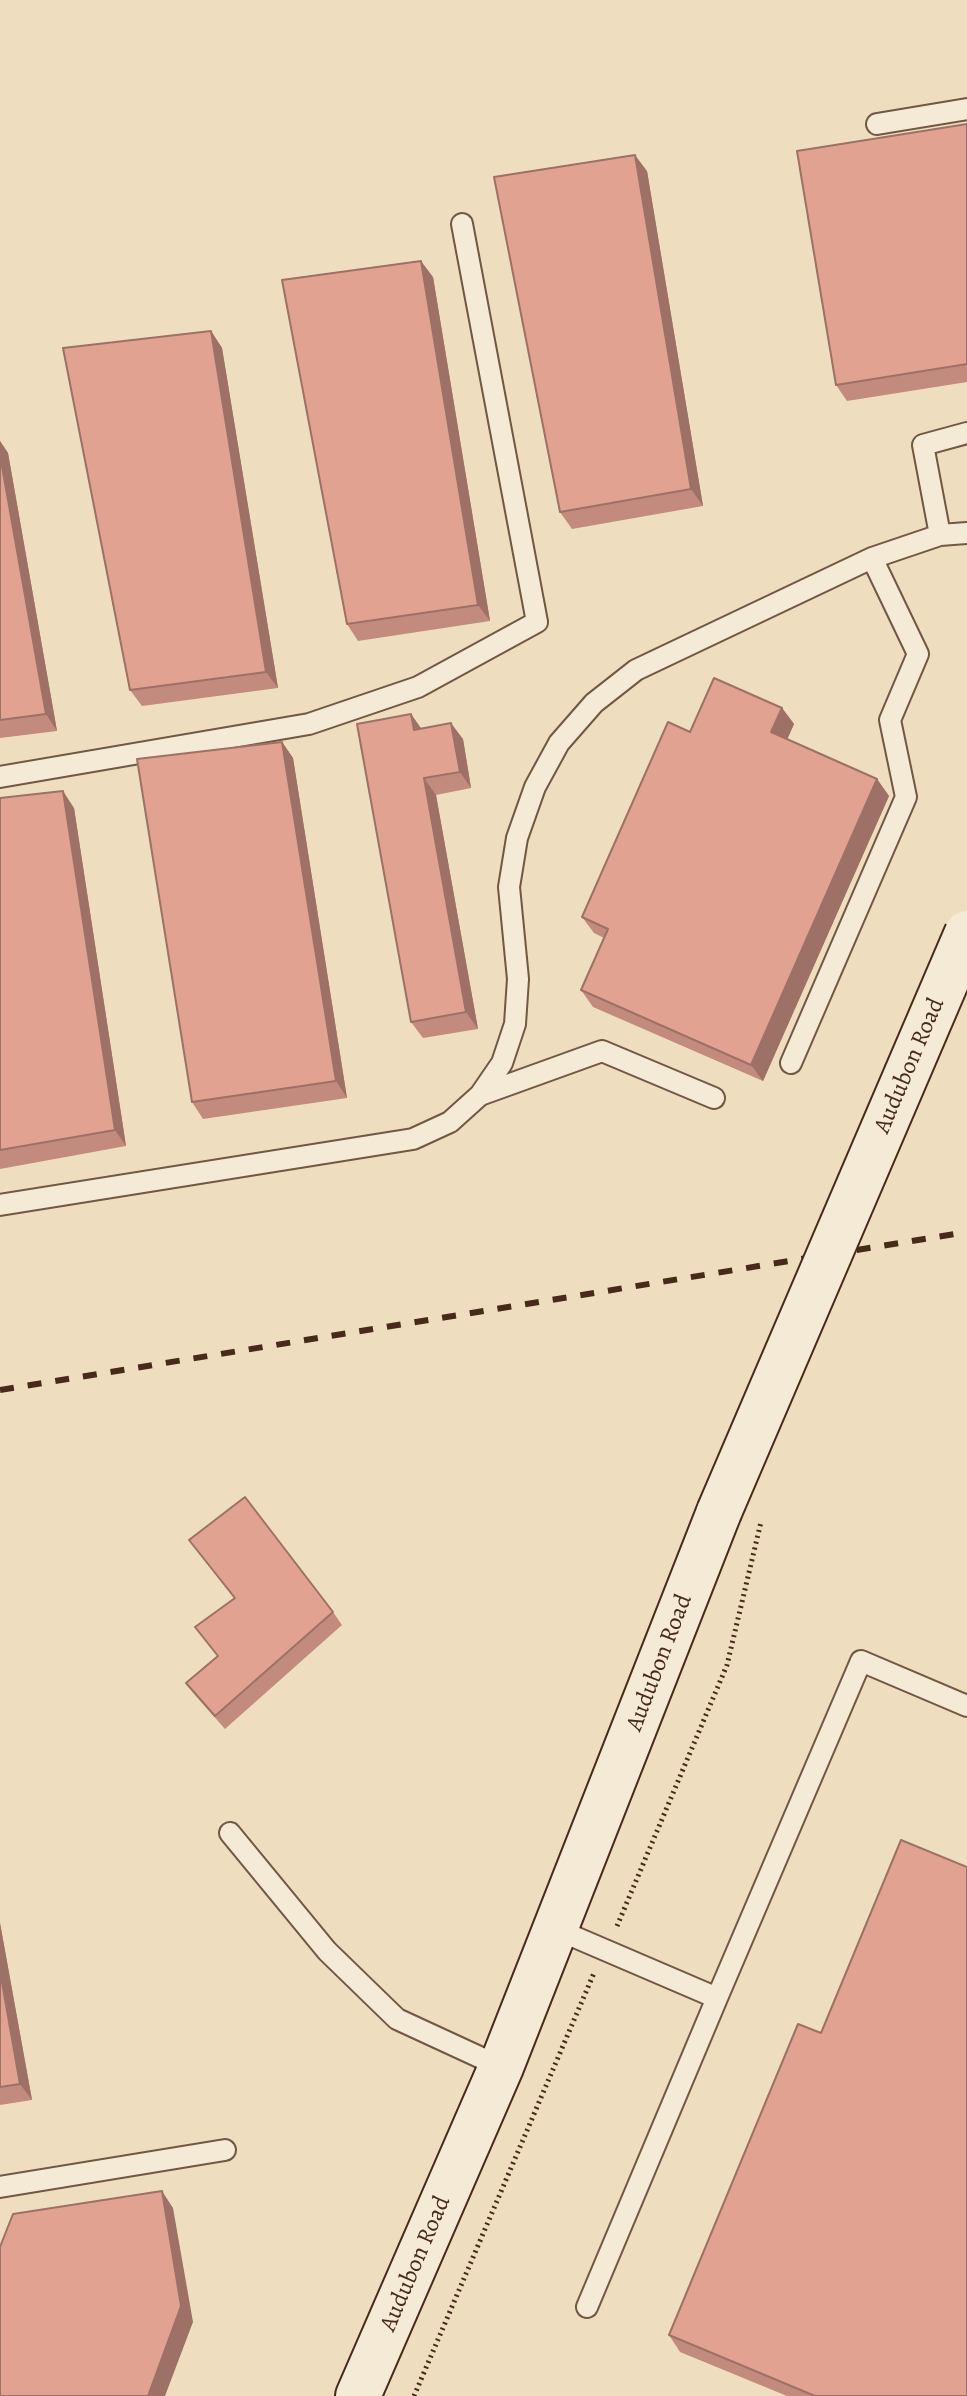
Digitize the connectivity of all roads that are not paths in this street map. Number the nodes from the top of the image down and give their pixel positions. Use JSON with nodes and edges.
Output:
{"nodes":[{"id":1,"x":967,"y":109,"type":"edge"},
{"id":2,"x":877,"y":124,"type":"dead end"},
{"id":3,"x":462,"y":224,"type":"dead end"},
{"id":4,"x":967,"y":433,"type":"edge"},
{"id":5,"x":967,"y":533,"type":"edge"},
{"id":6,"x":940,"y":535,"type":"junction"},
{"id":7,"x":872,"y":558,"type":"junction"},
{"id":8,"x":0,"y":777,"type":"edge"},
{"id":9,"x":967,"y":933,"type":"edge"},
{"id":10,"x":791,"y":1063,"type":"dead end"},
{"id":11,"x":480,"y":1095,"type":"junction"},
{"id":12,"x":714,"y":1098,"type":"dead end"},
{"id":13,"x":0,"y":1205,"type":"edge"},
{"id":14,"x":967,"y":1706,"type":"edge"},
{"id":15,"x":230,"y":1833,"type":"dead end"},
{"id":16,"x":556,"y":1929,"type":"junction"},
{"id":17,"x":717,"y":1998,"type":"junction"},
{"id":18,"x":501,"y":2067,"type":"junction"},
{"id":19,"x":225,"y":2150,"type":"dead end"},
{"id":20,"x":0,"y":2187,"type":"edge"},
{"id":21,"x":587,"y":2307,"type":"dead end"},
{"id":22,"x":358,"y":2396,"type":"edge"}],
"edges":[{"from":1,"to":2,"type":"lane"},
{"from":3,"to":8,"type":"lane"},
{"from":4,"to":6,"type":"lane"},
{"from":5,"to":6,"type":"lane"},
{"from":6,"to":7,"type":"lane"},
{"from":7,"to":10,"type":"lane"},
{"from":7,"to":11,"type":"lane"},
{"from":9,"to":16,"type":"street","name":"Audubon Road","bridge":true},
{"from":11,"to":12,"type":"lane"},
{"from":11,"to":13,"type":"lane"},
{"from":14,"to":17,"type":"lane"},
{"from":15,"to":18,"type":"lane"},
{"from":16,"to":17,"type":"lane"},
{"from":16,"to":18,"type":"street","name":"Audubon Road"},
{"from":17,"to":21,"type":"lane"},
{"from":18,"to":22,"type":"street","name":"Audubon Road"},
{"from":19,"to":20,"type":"lane"}]}
